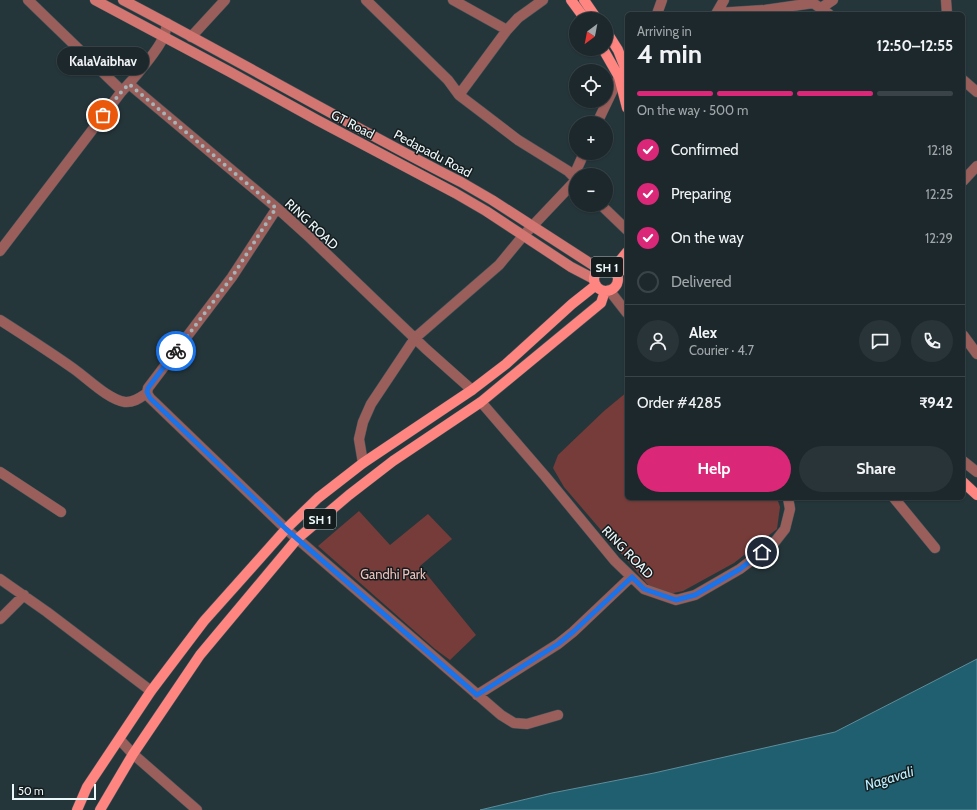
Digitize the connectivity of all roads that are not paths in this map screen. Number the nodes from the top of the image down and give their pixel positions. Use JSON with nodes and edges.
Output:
{"nodes":[{"id":1,"x":28,"y":0,"type":"edge"},
{"id":2,"x":96,"y":0,"type":"edge"},
{"id":3,"x":123,"y":0,"type":"edge"},
{"id":4,"x":225,"y":0,"type":"edge"},
{"id":5,"x":366,"y":0,"type":"edge"},
{"id":6,"x":453,"y":0,"type":"edge"},
{"id":7,"x":543,"y":0,"type":"edge"},
{"id":8,"x":572,"y":0,"type":"edge"},
{"id":9,"x":584,"y":0,"type":"edge"},
{"id":10,"x":662,"y":0,"type":"edge"},
{"id":11,"x":724,"y":0,"type":"edge"},
{"id":12,"x":833,"y":0,"type":"edge"},
{"id":13,"x":946,"y":0,"type":"edge"},
{"id":14,"x":818,"y":6,"type":"edge"},
{"id":15,"x":580,"y":12,"type":"edge"},
{"id":16,"x":593,"y":12,"type":"edge"},
{"id":17,"x":658,"y":12,"type":"edge"},
{"id":18,"x":718,"y":12,"type":"edge"},
{"id":19,"x":733,"y":12,"type":"edge"},
{"id":20,"x":948,"y":12,"type":"edge"},
{"id":21,"x":166,"y":23,"type":"junction"},
{"id":22,"x":507,"y":30,"type":"junction"},
{"id":23,"x":164,"y":36,"type":"junction"},
{"id":24,"x":192,"y":36,"type":"junction"},
{"id":25,"x":613,"y":42,"type":"edge"},
{"id":26,"x":610,"y":56,"type":"edge"},
{"id":27,"x":624,"y":71,"type":"edge"},
{"id":28,"x":965,"y":82,"type":"edge"},
{"id":29,"x":625,"y":83,"type":"edge"},
{"id":30,"x":126,"y":87,"type":"junction"},
{"id":31,"x":977,"y":92,"type":"edge"},
{"id":32,"x":459,"y":95,"type":"junction"},
{"id":33,"x":601,"y":116,"type":"edge"},
{"id":34,"x":977,"y":166,"type":"edge"},
{"id":35,"x":569,"y":172,"type":"edge"},
{"id":36,"x":965,"y":179,"type":"edge"},
{"id":37,"x":569,"y":187,"type":"edge"},
{"id":38,"x":276,"y":208,"type":"junction"},
{"id":39,"x":608,"y":212,"type":"edge"},
{"id":40,"x":533,"y":226,"type":"junction"},
{"id":41,"x":625,"y":228,"type":"edge"},
{"id":42,"x":523,"y":236,"type":"junction"},
{"id":43,"x":0,"y":251,"type":"edge"},
{"id":44,"x":625,"y":257,"type":"edge"},
{"id":45,"x":625,"y":267,"type":"edge"},
{"id":46,"x":599,"y":269,"type":"junction"},
{"id":47,"x":615,"y":281,"type":"edge"},
{"id":48,"x":595,"y":282,"type":"junction"},
{"id":49,"x":625,"y":286,"type":"edge"},
{"id":50,"x":625,"y":308,"type":"edge"},
{"id":51,"x":0,"y":320,"type":"edge"},
{"id":52,"x":415,"y":338,"type":"junction"},
{"id":53,"x":965,"y":338,"type":"edge"},
{"id":54,"x":977,"y":354,"type":"edge"},
{"id":55,"x":472,"y":390,"type":"junction"},
{"id":56,"x":147,"y":392,"type":"junction"},
{"id":57,"x":481,"y":402,"type":"junction"},
{"id":58,"x":363,"y":463,"type":"junction"},
{"id":59,"x":965,"y":463,"type":"edge"},
{"id":60,"x":0,"y":472,"type":"edge"},
{"id":61,"x":977,"y":472,"type":"edge"},
{"id":62,"x":965,"y":484,"type":"edge"},
{"id":63,"x":977,"y":495,"type":"edge"},
{"id":64,"x":788,"y":500,"type":"edge"},
{"id":65,"x":896,"y":500,"type":"edge"},
{"id":66,"x":61,"y":512,"type":"dead end"},
{"id":67,"x":286,"y":529,"type":"junction"},
{"id":68,"x":297,"y":538,"type":"junction"},
{"id":69,"x":935,"y":548,"type":"dead end"},
{"id":70,"x":632,"y":577,"type":"junction"},
{"id":71,"x":0,"y":579,"type":"edge"},
{"id":72,"x":24,"y":596,"type":"junction"},
{"id":73,"x":0,"y":619,"type":"edge"},
{"id":74,"x":151,"y":691,"type":"junction"},
{"id":75,"x":477,"y":695,"type":"junction"},
{"id":76,"x":558,"y":715,"type":"dead end"},
{"id":77,"x":120,"y":740,"type":"junction"},
{"id":78,"x":133,"y":754,"type":"junction"},
{"id":79,"x":195,"y":809,"type":"edge"},
{"id":80,"x":77,"y":810,"type":"edge"},
{"id":81,"x":100,"y":810,"type":"edge"}],
"edges":[{"from":1,"to":30,"type":"street","name":"RING ROAD"},
{"from":2,"to":23,"type":"main road","name":"GT Road"},
{"from":3,"to":21,"type":"main road","name":"Pedapadu Road"},
{"from":4,"to":24,"type":"street"},
{"from":5,"to":32,"type":"street"},
{"from":6,"to":22,"type":"street"},
{"from":7,"to":22,"type":"street"},
{"from":8,"to":15,"type":"main road"},
{"from":9,"to":16,"type":"main road"},
{"from":10,"to":17,"type":"street"},
{"from":11,"to":18,"type":"street"},
{"from":12,"to":14,"type":"street"},
{"from":13,"to":20,"type":"street"},
{"from":14,"to":19,"type":"street"},
{"from":21,"to":23,"type":"street"},
{"from":21,"to":24,"type":"main road","name":"Pedapadu Road"},
{"from":22,"to":32,"type":"street"},
{"from":23,"to":30,"type":"street"},
{"from":23,"to":42,"type":"main road","name":"GT Road"},
{"from":24,"to":40,"type":"main road","name":"Pedapadu Road"},
{"from":25,"to":27,"type":"main road"},
{"from":26,"to":27,"type":"main road"},
{"from":27,"to":29,"type":"main road"},
{"from":27,"to":33,"type":"street"},
{"from":28,"to":31,"type":"street"},
{"from":30,"to":38,"type":"street","name":"RING ROAD"},
{"from":30,"to":43,"type":"street"},
{"from":32,"to":35,"type":"street"},
{"from":34,"to":36,"type":"street"},
{"from":37,"to":40,"type":"street"},
{"from":38,"to":52,"type":"street","name":"RING ROAD"},
{"from":38,"to":56,"type":"street"},
{"from":39,"to":41,"type":"street"},
{"from":40,"to":42,"type":"street"},
{"from":40,"to":46,"type":"main road","name":"Pedapadu Road"},
{"from":42,"to":48,"type":"main road","name":"GT Road"},
{"from":42,"to":52,"type":"street"},
{"from":44,"to":47,"type":"main road","number":"SH 1"},
{"from":45,"to":47,"type":"main road","number":"SH 1"},
{"from":46,"to":47,"type":"main road","number":"SH 1"},
{"from":46,"to":48,"type":"main road","number":"SH 1"},
{"from":47,"to":48,"type":"main road","number":"SH 1"},
{"from":47,"to":49,"type":"main road"},
{"from":47,"to":50,"type":"street"},
{"from":47,"to":57,"type":"main road","number":"SH 1"},
{"from":48,"to":55,"type":"main road","number":"SH 1"},
{"from":51,"to":56,"type":"street"},
{"from":52,"to":55,"type":"street","name":"RING ROAD"},
{"from":52,"to":58,"type":"street"},
{"from":53,"to":54,"type":"street"},
{"from":55,"to":58,"type":"main road","number":"SH 1"},
{"from":56,"to":67,"type":"street"},
{"from":57,"to":68,"type":"main road","number":"SH 1"},
{"from":57,"to":70,"type":"street","name":"RING ROAD"},
{"from":58,"to":67,"type":"main road","number":"SH 1"},
{"from":59,"to":61,"type":"street"},
{"from":60,"to":66,"type":"street"},
{"from":62,"to":63,"type":"main road"},
{"from":64,"to":70,"type":"street","name":"RING ROAD"},
{"from":65,"to":69,"type":"street"},
{"from":67,"to":68,"type":"street"},
{"from":67,"to":74,"type":"main road","number":"SH 1"},
{"from":68,"to":75,"type":"street"},
{"from":68,"to":78,"type":"main road","number":"SH 1"},
{"from":70,"to":75,"type":"street"},
{"from":71,"to":72,"type":"street"},
{"from":72,"to":73,"type":"street"},
{"from":72,"to":74,"type":"street"},
{"from":74,"to":77,"type":"main road","number":"SH 1"},
{"from":75,"to":76,"type":"street"},
{"from":77,"to":78,"type":"street"},
{"from":77,"to":80,"type":"main road","number":"SH 1"},
{"from":78,"to":79,"type":"street"},
{"from":78,"to":81,"type":"main road","number":"SH 1"}]}
